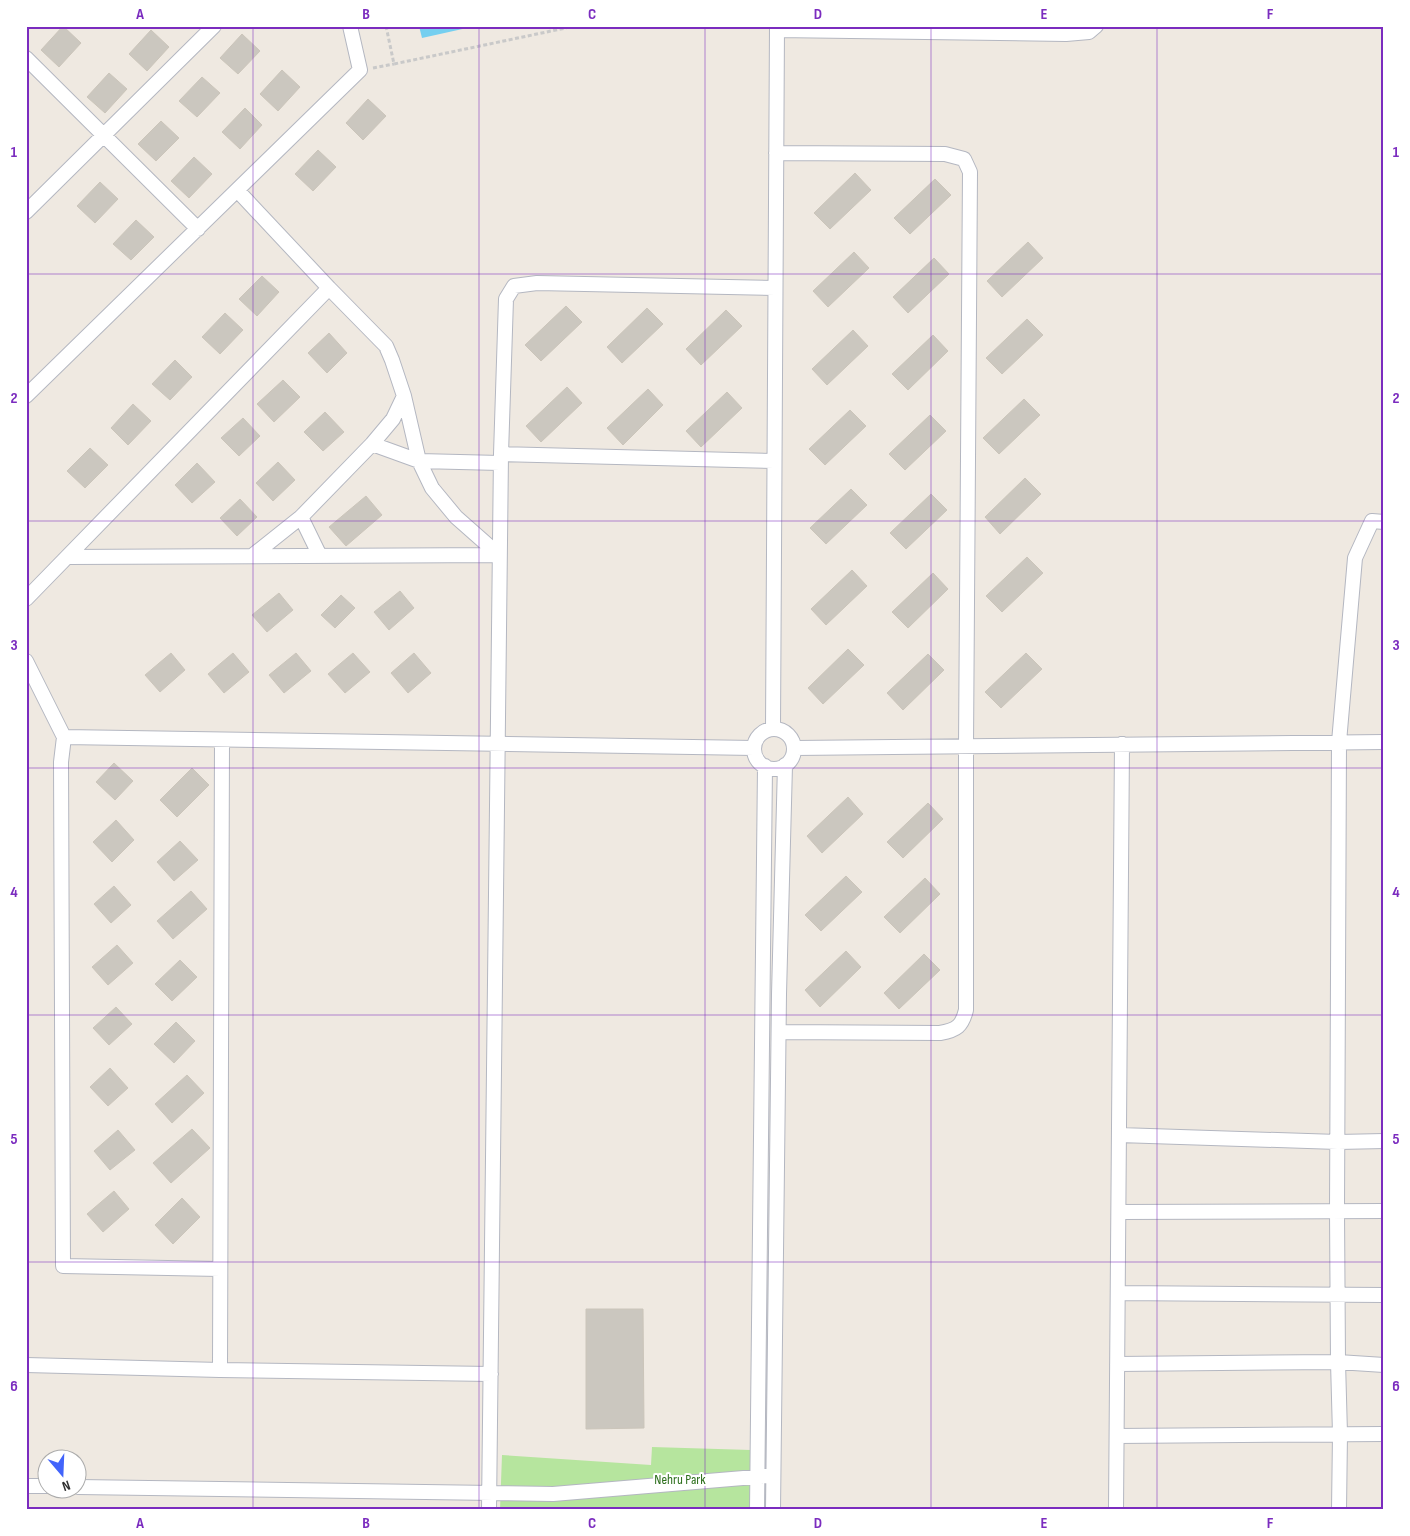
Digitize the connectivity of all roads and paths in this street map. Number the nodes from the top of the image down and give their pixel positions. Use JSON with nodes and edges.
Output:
{"nodes":[{"id":1,"x":214,"y":26,"type":"edge"},
{"id":2,"x":350,"y":26,"type":"edge"},
{"id":3,"x":386,"y":26,"type":"edge"},
{"id":4,"x":575,"y":26,"type":"edge"},
{"id":5,"x":1096,"y":26,"type":"edge"},
{"id":6,"x":777,"y":28,"type":"edge"},
{"id":7,"x":26,"y":58,"type":"edge"},
{"id":8,"x":394,"y":64,"type":"junction"},
{"id":9,"x":360,"y":70,"type":"junction"},
{"id":10,"x":104,"y":135,"type":"junction"},
{"id":11,"x":776,"y":153,"type":"junction"},
{"id":12,"x":237,"y":190,"type":"junction"},
{"id":13,"x":26,"y":212,"type":"edge"},
{"id":14,"x":198,"y":229,"type":"junction"},
{"id":15,"x":329,"y":288,"type":"junction"},
{"id":16,"x":775,"y":288,"type":"junction"},
{"id":17,"x":26,"y":396,"type":"edge"},
{"id":18,"x":404,"y":396,"type":"junction"},
{"id":19,"x":372,"y":444,"type":"junction"},
{"id":20,"x":500,"y":459,"type":"junction"},
{"id":21,"x":420,"y":461,"type":"junction"},
{"id":22,"x":774,"y":461,"type":"junction"},
{"id":23,"x":301,"y":517,"type":"junction"},
{"id":24,"x":1384,"y":522,"type":"edge"},
{"id":25,"x":500,"y":555,"type":"junction"},
{"id":26,"x":252,"y":556,"type":"junction"},
{"id":27,"x":320,"y":556,"type":"junction"},
{"id":28,"x":67,"y":557,"type":"junction"},
{"id":29,"x":26,"y":599,"type":"edge"},
{"id":30,"x":26,"y":661,"type":"edge"},
{"id":31,"x":773,"y":728,"type":"junction"},
{"id":32,"x":64,"y":737,"type":"junction"},
{"id":33,"x":222,"y":740,"type":"junction"},
{"id":34,"x":1340,"y":742,"type":"junction"},
{"id":35,"x":1384,"y":742,"type":"edge"},
{"id":36,"x":498,"y":744,"type":"junction"},
{"id":37,"x":1122,"y":744,"type":"junction"},
{"id":38,"x":966,"y":746,"type":"junction"},
{"id":39,"x":754,"y":748,"type":"junction"},
{"id":40,"x":794,"y":748,"type":"junction"},
{"id":41,"x":785,"y":765,"type":"junction"},
{"id":42,"x":765,"y":766,"type":"junction"},
{"id":43,"x":779,"y":1032,"type":"junction"},
{"id":44,"x":1119,"y":1136,"type":"junction"},
{"id":45,"x":1384,"y":1141,"type":"edge"},
{"id":46,"x":1338,"y":1142,"type":"junction"},
{"id":47,"x":1337,"y":1211,"type":"junction"},
{"id":48,"x":1384,"y":1211,"type":"edge"},
{"id":49,"x":1118,"y":1212,"type":"junction"},
{"id":50,"x":220,"y":1269,"type":"junction"},
{"id":51,"x":1118,"y":1293,"type":"junction"},
{"id":52,"x":1337,"y":1295,"type":"junction"},
{"id":53,"x":1384,"y":1295,"type":"edge"},
{"id":54,"x":1338,"y":1362,"type":"junction"},
{"id":55,"x":1117,"y":1364,"type":"junction"},
{"id":56,"x":26,"y":1365,"type":"edge"},
{"id":57,"x":1384,"y":1365,"type":"edge"},
{"id":58,"x":220,"y":1370,"type":"junction"},
{"id":59,"x":491,"y":1374,"type":"junction"},
{"id":60,"x":1340,"y":1434,"type":"junction"},
{"id":61,"x":1384,"y":1434,"type":"edge"},
{"id":62,"x":1117,"y":1436,"type":"junction"},
{"id":63,"x":773,"y":1476,"type":"junction"},
{"id":64,"x":758,"y":1477,"type":"junction"},
{"id":65,"x":88,"y":1487,"type":"edge"},
{"id":66,"x":490,"y":1493,"type":"junction"},
{"id":67,"x":489,"y":1510,"type":"edge"},
{"id":68,"x":757,"y":1510,"type":"edge"},
{"id":69,"x":773,"y":1510,"type":"edge"},
{"id":70,"x":1116,"y":1510,"type":"edge"},
{"id":71,"x":1339,"y":1510,"type":"edge"}],
"edges":[{"from":1,"to":10,"type":"street"},
{"from":2,"to":9,"type":"street"},
{"from":3,"to":8,"type":"path"},
{"from":4,"to":8,"type":"path"},
{"from":5,"to":6,"type":"street"},
{"from":6,"to":11,"type":"street"},
{"from":7,"to":10,"type":"street"},
{"from":8,"to":9,"type":"path"},
{"from":9,"to":12,"type":"street"},
{"from":10,"to":13,"type":"street"},
{"from":10,"to":14,"type":"street"},
{"from":11,"to":16,"type":"street"},
{"from":11,"to":38,"type":"street"},
{"from":12,"to":14,"type":"street"},
{"from":12,"to":15,"type":"street"},
{"from":14,"to":17,"type":"street"},
{"from":15,"to":18,"type":"street"},
{"from":15,"to":28,"type":"street"},
{"from":16,"to":20,"type":"street"},
{"from":16,"to":22,"type":"street"},
{"from":18,"to":19,"type":"street"},
{"from":18,"to":21,"type":"street"},
{"from":19,"to":21,"type":"street"},
{"from":19,"to":23,"type":"street"},
{"from":20,"to":21,"type":"street"},
{"from":20,"to":22,"type":"street"},
{"from":20,"to":25,"type":"street"},
{"from":21,"to":25,"type":"street"},
{"from":22,"to":31,"type":"street"},
{"from":23,"to":26,"type":"street"},
{"from":23,"to":27,"type":"street"},
{"from":24,"to":34,"type":"street"},
{"from":25,"to":27,"type":"street"},
{"from":25,"to":36,"type":"street"},
{"from":26,"to":27,"type":"street"},
{"from":26,"to":28,"type":"street"},
{"from":28,"to":29,"type":"street"},
{"from":30,"to":32,"type":"street"},
{"from":31,"to":39,"type":"street"},
{"from":31,"to":40,"type":"street"},
{"from":32,"to":33,"type":"street"},
{"from":32,"to":50,"type":"street"},
{"from":33,"to":36,"type":"street"},
{"from":33,"to":50,"type":"street"},
{"from":34,"to":35,"type":"street"},
{"from":34,"to":37,"type":"street"},
{"from":34,"to":46,"type":"street"},
{"from":36,"to":39,"type":"street"},
{"from":36,"to":59,"type":"street"},
{"from":37,"to":38,"type":"street"},
{"from":37,"to":44,"type":"street"},
{"from":38,"to":40,"type":"street"},
{"from":38,"to":43,"type":"street"},
{"from":39,"to":42,"type":"street"},
{"from":40,"to":41,"type":"street"},
{"from":41,"to":42,"type":"street"},
{"from":41,"to":43,"type":"street"},
{"from":42,"to":64,"type":"street"},
{"from":43,"to":63,"type":"street"},
{"from":44,"to":46,"type":"street"},
{"from":44,"to":49,"type":"street"},
{"from":45,"to":46,"type":"street"},
{"from":46,"to":47,"type":"street"},
{"from":47,"to":48,"type":"street"},
{"from":47,"to":49,"type":"street"},
{"from":47,"to":52,"type":"street"},
{"from":49,"to":51,"type":"street"},
{"from":50,"to":58,"type":"street"},
{"from":51,"to":52,"type":"street"},
{"from":51,"to":55,"type":"street"},
{"from":52,"to":53,"type":"street"},
{"from":52,"to":54,"type":"street"},
{"from":54,"to":55,"type":"street"},
{"from":54,"to":57,"type":"street"},
{"from":54,"to":60,"type":"street"},
{"from":55,"to":62,"type":"street"},
{"from":56,"to":58,"type":"street"},
{"from":58,"to":59,"type":"street"},
{"from":59,"to":66,"type":"street"},
{"from":60,"to":61,"type":"street"},
{"from":60,"to":62,"type":"street"},
{"from":60,"to":71,"type":"street"},
{"from":62,"to":70,"type":"street"},
{"from":63,"to":64,"type":"street"},
{"from":63,"to":69,"type":"street"},
{"from":64,"to":66,"type":"street"},
{"from":64,"to":68,"type":"street"},
{"from":65,"to":66,"type":"street"},
{"from":66,"to":67,"type":"street"}]}
